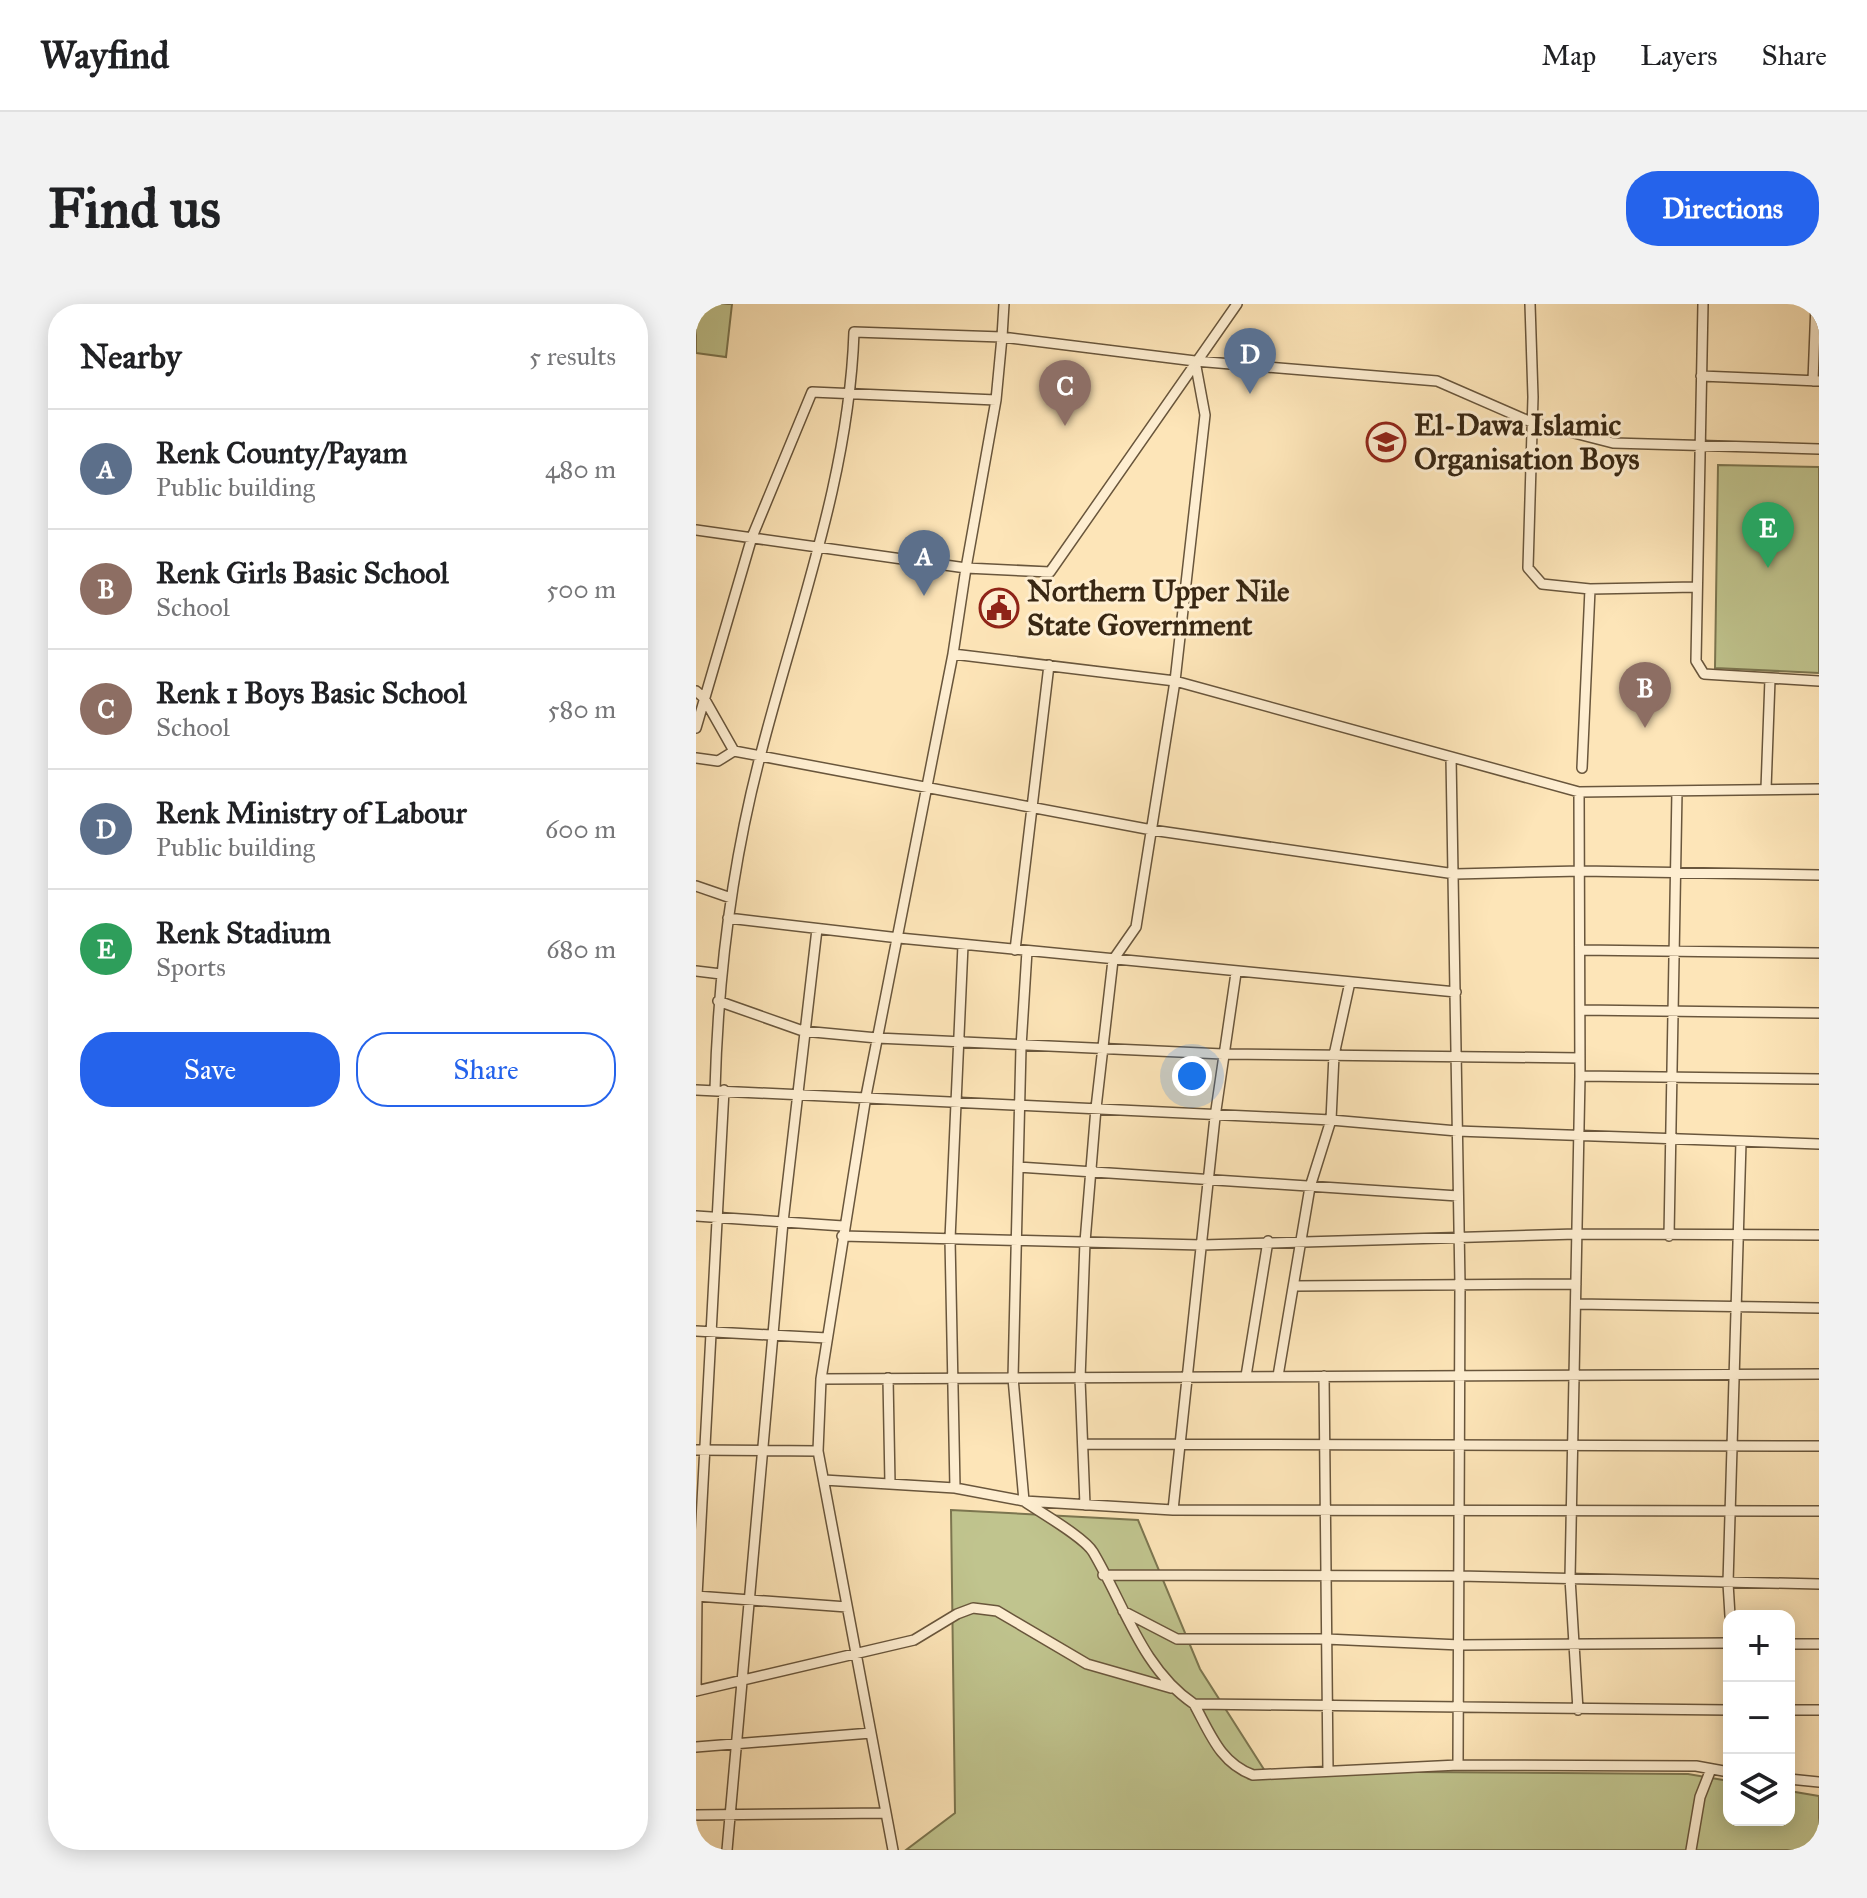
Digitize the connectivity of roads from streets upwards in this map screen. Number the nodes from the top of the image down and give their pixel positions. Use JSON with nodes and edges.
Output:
{"nodes":[{"id":1,"x":1004,"y":304,"type":"edge"},
{"id":2,"x":1237,"y":304,"type":"edge"},
{"id":3,"x":1530,"y":304,"type":"edge"},
{"id":4,"x":1703,"y":304,"type":"edge"},
{"id":5,"x":1816,"y":304,"type":"edge"},
{"id":6,"x":1002,"y":337,"type":"junction"},
{"id":7,"x":1195,"y":361,"type":"junction"},
{"id":8,"x":1701,"y":376,"type":"junction"},
{"id":9,"x":1816,"y":381,"type":"edge"},
{"id":10,"x":852,"y":393,"type":"junction"},
{"id":11,"x":996,"y":400,"type":"junction"},
{"id":12,"x":1531,"y":422,"type":"junction"},
{"id":13,"x":1699,"y":446,"type":"junction"},
{"id":14,"x":1819,"y":449,"type":"edge"},
{"id":15,"x":696,"y":530,"type":"edge"},
{"id":16,"x":752,"y":537,"type":"junction"},
{"id":17,"x":822,"y":545,"type":"junction"},
{"id":18,"x":966,"y":568,"type":"junction"},
{"id":19,"x":1696,"y":587,"type":"junction"},
{"id":20,"x":1590,"y":589,"type":"junction"},
{"id":21,"x":953,"y":654,"type":"junction"},
{"id":22,"x":1049,"y":665,"type":"junction"},
{"id":23,"x":1770,"y":679,"type":"junction"},
{"id":24,"x":1175,"y":681,"type":"junction"},
{"id":25,"x":1819,"y":681,"type":"edge"},
{"id":26,"x":700,"y":694,"type":"edge"},
{"id":27,"x":696,"y":728,"type":"edge"},
{"id":28,"x":734,"y":751,"type":"junction"},
{"id":29,"x":760,"y":754,"type":"junction"},
{"id":30,"x":1451,"y":757,"type":"junction"},
{"id":31,"x":696,"y":758,"type":"edge"},
{"id":32,"x":1582,"y":768,"type":"dead end"},
{"id":33,"x":928,"y":788,"type":"junction"},
{"id":34,"x":1766,"y":789,"type":"junction"},
{"id":35,"x":1819,"y":789,"type":"edge"},
{"id":36,"x":1677,"y":791,"type":"junction"},
{"id":37,"x":1579,"y":792,"type":"junction"},
{"id":38,"x":1030,"y":807,"type":"junction"},
{"id":39,"x":1152,"y":830,"type":"junction"},
{"id":40,"x":1581,"y":871,"type":"junction"},
{"id":41,"x":1676,"y":873,"type":"junction"},
{"id":42,"x":1455,"y":874,"type":"junction"},
{"id":43,"x":1819,"y":875,"type":"edge"},
{"id":44,"x":696,"y":886,"type":"edge"},
{"id":45,"x":731,"y":898,"type":"junction"},
{"id":46,"x":728,"y":918,"type":"junction"},
{"id":47,"x":817,"y":929,"type":"junction"},
{"id":48,"x":899,"y":938,"type":"junction"},
{"id":49,"x":963,"y":945,"type":"junction"},
{"id":50,"x":1015,"y":950,"type":"junction"},
{"id":51,"x":1580,"y":950,"type":"junction"},
{"id":52,"x":1027,"y":951,"type":"junction"},
{"id":53,"x":1673,"y":951,"type":"junction"},
{"id":54,"x":1819,"y":953,"type":"edge"},
{"id":55,"x":1113,"y":960,"type":"junction"},
{"id":56,"x":696,"y":971,"type":"edge"},
{"id":57,"x":1236,"y":973,"type":"junction"},
{"id":58,"x":721,"y":974,"type":"junction"},
{"id":59,"x":1350,"y":982,"type":"junction"},
{"id":60,"x":1456,"y":992,"type":"junction"},
{"id":61,"x":718,"y":1001,"type":"junction"},
{"id":62,"x":1580,"y":1010,"type":"junction"},
{"id":63,"x":1672,"y":1011,"type":"junction"},
{"id":64,"x":1819,"y":1013,"type":"edge"},
{"id":65,"x":803,"y":1031,"type":"junction"},
{"id":66,"x":877,"y":1038,"type":"junction"},
{"id":67,"x":958,"y":1044,"type":"junction"},
{"id":68,"x":1021,"y":1047,"type":"junction"},
{"id":69,"x":1101,"y":1049,"type":"junction"},
{"id":70,"x":1223,"y":1054,"type":"junction"},
{"id":71,"x":1334,"y":1055,"type":"junction"},
{"id":72,"x":1455,"y":1058,"type":"junction"},
{"id":73,"x":1580,"y":1058,"type":"junction"},
{"id":74,"x":1580,"y":1076,"type":"junction"},
{"id":75,"x":1670,"y":1077,"type":"junction"},
{"id":76,"x":1819,"y":1079,"type":"edge"},
{"id":77,"x":696,"y":1090,"type":"edge"},
{"id":78,"x":719,"y":1090,"type":"junction"},
{"id":79,"x":796,"y":1093,"type":"junction"},
{"id":80,"x":866,"y":1096,"type":"junction"},
{"id":81,"x":957,"y":1100,"type":"junction"},
{"id":82,"x":1019,"y":1104,"type":"junction"},
{"id":83,"x":1096,"y":1108,"type":"junction"},
{"id":84,"x":1215,"y":1117,"type":"junction"},
{"id":85,"x":1331,"y":1120,"type":"junction"},
{"id":86,"x":1457,"y":1131,"type":"junction"},
{"id":87,"x":1578,"y":1137,"type":"junction"},
{"id":88,"x":1668,"y":1140,"type":"junction"},
{"id":89,"x":1741,"y":1142,"type":"junction"},
{"id":90,"x":1819,"y":1144,"type":"edge"},
{"id":91,"x":1018,"y":1167,"type":"junction"},
{"id":92,"x":1091,"y":1172,"type":"junction"},
{"id":93,"x":1209,"y":1178,"type":"junction"},
{"id":94,"x":1310,"y":1187,"type":"junction"},
{"id":95,"x":1458,"y":1196,"type":"junction"},
{"id":96,"x":696,"y":1216,"type":"edge"},
{"id":97,"x":717,"y":1217,"type":"junction"},
{"id":98,"x":783,"y":1222,"type":"junction"},
{"id":99,"x":842,"y":1231,"type":"junction"},
{"id":100,"x":1576,"y":1234,"type":"junction"},
{"id":101,"x":1819,"y":1235,"type":"edge"},
{"id":102,"x":1669,"y":1236,"type":"junction"},
{"id":103,"x":1738,"y":1236,"type":"junction"},
{"id":104,"x":1458,"y":1238,"type":"junction"},
{"id":105,"x":950,"y":1239,"type":"junction"},
{"id":106,"x":1016,"y":1241,"type":"junction"},
{"id":107,"x":1268,"y":1241,"type":"junction"},
{"id":108,"x":1301,"y":1241,"type":"junction"},
{"id":109,"x":1085,"y":1242,"type":"junction"},
{"id":110,"x":1202,"y":1245,"type":"junction"},
{"id":111,"x":1576,"y":1284,"type":"junction"},
{"id":112,"x":1460,"y":1285,"type":"junction"},
{"id":113,"x":1294,"y":1286,"type":"junction"},
{"id":114,"x":1576,"y":1304,"type":"junction"},
{"id":115,"x":1738,"y":1307,"type":"junction"},
{"id":116,"x":1819,"y":1308,"type":"edge"},
{"id":117,"x":696,"y":1331,"type":"edge"},
{"id":118,"x":710,"y":1331,"type":"junction"},
{"id":119,"x":773,"y":1335,"type":"junction"},
{"id":120,"x":827,"y":1338,"type":"junction"},
{"id":121,"x":1737,"y":1373,"type":"junction"},
{"id":122,"x":1574,"y":1374,"type":"junction"},
{"id":123,"x":1819,"y":1374,"type":"edge"},
{"id":124,"x":1460,"y":1375,"type":"junction"},
{"id":125,"x":1246,"y":1376,"type":"junction"},
{"id":126,"x":1278,"y":1376,"type":"junction"},
{"id":127,"x":1324,"y":1376,"type":"junction"},
{"id":128,"x":888,"y":1378,"type":"junction"},
{"id":129,"x":951,"y":1378,"type":"junction"},
{"id":130,"x":1013,"y":1378,"type":"junction"},
{"id":131,"x":1188,"y":1378,"type":"junction"},
{"id":132,"x":821,"y":1379,"type":"junction"},
{"id":133,"x":1080,"y":1379,"type":"junction"},
{"id":134,"x":1460,"y":1442,"type":"junction"},
{"id":135,"x":1574,"y":1442,"type":"junction"},
{"id":136,"x":1325,"y":1443,"type":"junction"},
{"id":137,"x":1083,"y":1444,"type":"junction"},
{"id":138,"x":1181,"y":1445,"type":"junction"},
{"id":139,"x":1735,"y":1445,"type":"junction"},
{"id":140,"x":1819,"y":1446,"type":"edge"},
{"id":141,"x":696,"y":1450,"type":"edge"},
{"id":142,"x":707,"y":1450,"type":"junction"},
{"id":143,"x":762,"y":1451,"type":"junction"},
{"id":144,"x":818,"y":1451,"type":"junction"},
{"id":145,"x":824,"y":1480,"type":"junction"},
{"id":146,"x":890,"y":1484,"type":"junction"},
{"id":147,"x":955,"y":1488,"type":"junction"},
{"id":148,"x":1024,"y":1501,"type":"junction"},
{"id":149,"x":1085,"y":1505,"type":"junction"},
{"id":150,"x":1326,"y":1508,"type":"junction"},
{"id":151,"x":1460,"y":1508,"type":"junction"},
{"id":152,"x":1572,"y":1509,"type":"junction"},
{"id":153,"x":1173,"y":1510,"type":"junction"},
{"id":154,"x":1733,"y":1510,"type":"junction"},
{"id":155,"x":1819,"y":1511,"type":"edge"},
{"id":156,"x":1103,"y":1575,"type":"junction"},
{"id":157,"x":1327,"y":1575,"type":"junction"},
{"id":158,"x":1459,"y":1576,"type":"junction"},
{"id":159,"x":1570,"y":1578,"type":"junction"},
{"id":160,"x":1728,"y":1583,"type":"junction"},
{"id":161,"x":1819,"y":1584,"type":"edge"},
{"id":162,"x":697,"y":1596,"type":"edge"},
{"id":163,"x":749,"y":1599,"type":"junction"},
{"id":164,"x":847,"y":1607,"type":"junction"},
{"id":165,"x":1120,"y":1609,"type":"junction"},
{"id":166,"x":1730,"y":1610,"type":"edge"},
{"id":167,"x":1326,"y":1639,"type":"junction"},
{"id":168,"x":1723,"y":1643,"type":"edge"},
{"id":169,"x":1576,"y":1644,"type":"junction"},
{"id":170,"x":1795,"y":1644,"type":"edge"},
{"id":171,"x":1819,"y":1644,"type":"edge"},
{"id":172,"x":1460,"y":1645,"type":"junction"},
{"id":173,"x":857,"y":1656,"type":"junction"},
{"id":174,"x":742,"y":1681,"type":"junction"},
{"id":175,"x":1171,"y":1688,"type":"junction"},
{"id":176,"x":696,"y":1691,"type":"edge"},
{"id":177,"x":1194,"y":1704,"type":"junction"},
{"id":178,"x":1328,"y":1704,"type":"junction"},
{"id":179,"x":1460,"y":1705,"type":"junction"},
{"id":180,"x":1578,"y":1710,"type":"junction"},
{"id":181,"x":1723,"y":1710,"type":"edge"},
{"id":182,"x":1795,"y":1710,"type":"edge"},
{"id":183,"x":1819,"y":1710,"type":"edge"},
{"id":184,"x":871,"y":1733,"type":"junction"},
{"id":185,"x":736,"y":1743,"type":"junction"},
{"id":186,"x":696,"y":1747,"type":"edge"},
{"id":187,"x":1458,"y":1765,"type":"junction"},
{"id":188,"x":1711,"y":1769,"type":"junction"},
{"id":189,"x":1328,"y":1771,"type":"junction"},
{"id":190,"x":1723,"y":1771,"type":"edge"},
{"id":191,"x":1795,"y":1780,"type":"edge"},
{"id":192,"x":1819,"y":1782,"type":"edge"},
{"id":193,"x":886,"y":1813,"type":"junction"},
{"id":194,"x":696,"y":1815,"type":"edge"},
{"id":195,"x":730,"y":1815,"type":"junction"},
{"id":196,"x":727,"y":1850,"type":"edge"},
{"id":197,"x":893,"y":1850,"type":"edge"},
{"id":198,"x":1691,"y":1850,"type":"edge"}],
"edges":[{"from":1,"to":6,"type":"street"},
{"from":2,"to":7,"type":"street"},
{"from":3,"to":12,"type":"street"},
{"from":4,"to":8,"type":"street"},
{"from":5,"to":9,"type":"street"},
{"from":6,"to":7,"type":"street"},
{"from":6,"to":10,"type":"street"},
{"from":6,"to":11,"type":"street"},
{"from":7,"to":12,"type":"street"},
{"from":7,"to":18,"type":"street"},
{"from":7,"to":24,"type":"street"},
{"from":8,"to":9,"type":"street"},
{"from":8,"to":13,"type":"street"},
{"from":10,"to":11,"type":"street"},
{"from":10,"to":16,"type":"street"},
{"from":10,"to":17,"type":"street"},
{"from":11,"to":18,"type":"street"},
{"from":12,"to":13,"type":"street"},
{"from":12,"to":20,"type":"street"},
{"from":13,"to":14,"type":"street"},
{"from":13,"to":19,"type":"street"},
{"from":15,"to":16,"type":"street"},
{"from":16,"to":17,"type":"street"},
{"from":16,"to":26,"type":"street"},
{"from":17,"to":18,"type":"street"},
{"from":17,"to":29,"type":"street"},
{"from":18,"to":21,"type":"street"},
{"from":19,"to":20,"type":"street"},
{"from":19,"to":23,"type":"street"},
{"from":20,"to":32,"type":"street"},
{"from":21,"to":22,"type":"street"},
{"from":21,"to":33,"type":"street"},
{"from":22,"to":24,"type":"street"},
{"from":22,"to":38,"type":"street"},
{"from":23,"to":25,"type":"street"},
{"from":23,"to":34,"type":"street"},
{"from":24,"to":30,"type":"street"},
{"from":24,"to":39,"type":"street"},
{"from":26,"to":27,"type":"street"},
{"from":26,"to":28,"type":"street"},
{"from":28,"to":29,"type":"street"},
{"from":28,"to":31,"type":"street"},
{"from":29,"to":33,"type":"street"},
{"from":29,"to":45,"type":"street"},
{"from":30,"to":37,"type":"street"},
{"from":30,"to":42,"type":"street"},
{"from":33,"to":38,"type":"street"},
{"from":33,"to":48,"type":"street"},
{"from":34,"to":35,"type":"street"},
{"from":34,"to":36,"type":"street"},
{"from":36,"to":37,"type":"street"},
{"from":36,"to":41,"type":"street"},
{"from":37,"to":40,"type":"street"},
{"from":38,"to":39,"type":"street"},
{"from":38,"to":50,"type":"street"},
{"from":39,"to":42,"type":"street"},
{"from":39,"to":55,"type":"street"},
{"from":40,"to":41,"type":"street"},
{"from":40,"to":42,"type":"street"},
{"from":40,"to":51,"type":"street"},
{"from":41,"to":43,"type":"street"},
{"from":41,"to":53,"type":"street"},
{"from":42,"to":60,"type":"street"},
{"from":44,"to":45,"type":"street"},
{"from":45,"to":46,"type":"street"},
{"from":46,"to":47,"type":"street"},
{"from":46,"to":58,"type":"street"},
{"from":47,"to":48,"type":"street"},
{"from":47,"to":65,"type":"street"},
{"from":48,"to":49,"type":"street"},
{"from":48,"to":66,"type":"street"},
{"from":49,"to":50,"type":"street"},
{"from":49,"to":67,"type":"street"},
{"from":50,"to":52,"type":"street"},
{"from":51,"to":53,"type":"street"},
{"from":51,"to":62,"type":"street"},
{"from":52,"to":55,"type":"street"},
{"from":52,"to":68,"type":"street"},
{"from":53,"to":54,"type":"street"},
{"from":53,"to":63,"type":"street"},
{"from":55,"to":57,"type":"street"},
{"from":55,"to":69,"type":"street"},
{"from":56,"to":58,"type":"street"},
{"from":57,"to":59,"type":"street"},
{"from":57,"to":70,"type":"street"},
{"from":58,"to":61,"type":"street"},
{"from":59,"to":60,"type":"street"},
{"from":59,"to":71,"type":"street"},
{"from":60,"to":72,"type":"street"},
{"from":61,"to":65,"type":"street"},
{"from":61,"to":78,"type":"street"},
{"from":62,"to":63,"type":"street"},
{"from":62,"to":73,"type":"street"},
{"from":63,"to":64,"type":"street"},
{"from":63,"to":75,"type":"street"},
{"from":65,"to":66,"type":"street"},
{"from":65,"to":79,"type":"street"},
{"from":66,"to":67,"type":"street"},
{"from":66,"to":80,"type":"street"},
{"from":67,"to":68,"type":"street"},
{"from":67,"to":81,"type":"street"},
{"from":68,"to":69,"type":"street"},
{"from":68,"to":82,"type":"street"},
{"from":69,"to":70,"type":"street"},
{"from":69,"to":83,"type":"street"},
{"from":70,"to":71,"type":"street"},
{"from":70,"to":84,"type":"street"},
{"from":71,"to":72,"type":"street"},
{"from":71,"to":85,"type":"street"},
{"from":72,"to":73,"type":"street"},
{"from":72,"to":86,"type":"street"},
{"from":73,"to":74,"type":"street"},
{"from":74,"to":75,"type":"street"},
{"from":74,"to":87,"type":"street"},
{"from":75,"to":76,"type":"street"},
{"from":75,"to":88,"type":"street"},
{"from":77,"to":78,"type":"street"},
{"from":78,"to":79,"type":"street"},
{"from":78,"to":97,"type":"street"},
{"from":79,"to":80,"type":"street"},
{"from":79,"to":98,"type":"street"},
{"from":80,"to":81,"type":"street"},
{"from":80,"to":99,"type":"street"},
{"from":81,"to":82,"type":"street"},
{"from":81,"to":105,"type":"street"},
{"from":82,"to":83,"type":"street"},
{"from":82,"to":91,"type":"street"},
{"from":83,"to":84,"type":"street"},
{"from":83,"to":92,"type":"street"},
{"from":84,"to":85,"type":"street"},
{"from":84,"to":93,"type":"street"},
{"from":85,"to":86,"type":"street"},
{"from":85,"to":94,"type":"street"},
{"from":86,"to":87,"type":"street"},
{"from":86,"to":95,"type":"street"},
{"from":87,"to":88,"type":"street"},
{"from":87,"to":100,"type":"street"},
{"from":88,"to":89,"type":"street"},
{"from":88,"to":102,"type":"street"},
{"from":89,"to":90,"type":"street"},
{"from":89,"to":103,"type":"street"},
{"from":91,"to":92,"type":"street"},
{"from":91,"to":106,"type":"street"},
{"from":92,"to":93,"type":"street"},
{"from":92,"to":109,"type":"street"},
{"from":93,"to":94,"type":"street"},
{"from":93,"to":110,"type":"street"},
{"from":94,"to":95,"type":"street"},
{"from":94,"to":108,"type":"street"},
{"from":95,"to":104,"type":"street"},
{"from":96,"to":97,"type":"street"},
{"from":97,"to":98,"type":"street"},
{"from":97,"to":118,"type":"street"},
{"from":98,"to":99,"type":"street"},
{"from":98,"to":119,"type":"street"},
{"from":99,"to":105,"type":"street"},
{"from":99,"to":120,"type":"street"},
{"from":100,"to":102,"type":"street"},
{"from":100,"to":104,"type":"street"},
{"from":100,"to":111,"type":"street"},
{"from":101,"to":103,"type":"street"},
{"from":102,"to":103,"type":"street"},
{"from":103,"to":115,"type":"street"},
{"from":104,"to":108,"type":"street"},
{"from":104,"to":112,"type":"street"},
{"from":105,"to":106,"type":"street"},
{"from":105,"to":129,"type":"street"},
{"from":106,"to":109,"type":"street"},
{"from":106,"to":130,"type":"street"},
{"from":107,"to":108,"type":"street"},
{"from":107,"to":110,"type":"street"},
{"from":107,"to":125,"type":"street"},
{"from":108,"to":113,"type":"street"},
{"from":109,"to":110,"type":"street"},
{"from":109,"to":133,"type":"street"},
{"from":110,"to":131,"type":"street"},
{"from":111,"to":112,"type":"street"},
{"from":111,"to":114,"type":"street"},
{"from":112,"to":113,"type":"street"},
{"from":112,"to":124,"type":"street"},
{"from":113,"to":126,"type":"street"},
{"from":114,"to":115,"type":"street"},
{"from":114,"to":122,"type":"street"},
{"from":115,"to":116,"type":"street"},
{"from":115,"to":121,"type":"street"},
{"from":117,"to":118,"type":"street"},
{"from":118,"to":119,"type":"street"},
{"from":118,"to":142,"type":"street"},
{"from":119,"to":120,"type":"street"},
{"from":119,"to":143,"type":"street"},
{"from":120,"to":132,"type":"street"},
{"from":121,"to":122,"type":"street"},
{"from":121,"to":123,"type":"street"},
{"from":121,"to":139,"type":"street"},
{"from":122,"to":124,"type":"street"},
{"from":122,"to":135,"type":"street"},
{"from":124,"to":127,"type":"street"},
{"from":124,"to":134,"type":"street"},
{"from":125,"to":126,"type":"street"},
{"from":125,"to":131,"type":"street"},
{"from":126,"to":127,"type":"street"},
{"from":127,"to":136,"type":"street"},
{"from":128,"to":129,"type":"street"},
{"from":128,"to":132,"type":"street"},
{"from":128,"to":146,"type":"street"},
{"from":129,"to":130,"type":"street"},
{"from":129,"to":147,"type":"street"},
{"from":130,"to":133,"type":"street"},
{"from":130,"to":148,"type":"street"},
{"from":131,"to":133,"type":"street"},
{"from":131,"to":138,"type":"street"},
{"from":132,"to":144,"type":"street"},
{"from":133,"to":137,"type":"street"},
{"from":134,"to":135,"type":"street"},
{"from":134,"to":136,"type":"street"},
{"from":134,"to":151,"type":"street"},
{"from":135,"to":139,"type":"street"},
{"from":135,"to":152,"type":"street"},
{"from":136,"to":138,"type":"street"},
{"from":136,"to":150,"type":"street"},
{"from":137,"to":138,"type":"street"},
{"from":137,"to":149,"type":"street"},
{"from":138,"to":153,"type":"street"},
{"from":139,"to":140,"type":"street"},
{"from":139,"to":154,"type":"street"},
{"from":141,"to":142,"type":"street"},
{"from":142,"to":143,"type":"street"},
{"from":142,"to":162,"type":"street"},
{"from":143,"to":144,"type":"street"},
{"from":143,"to":163,"type":"street"},
{"from":144,"to":145,"type":"street"},
{"from":145,"to":146,"type":"street"},
{"from":145,"to":164,"type":"street"},
{"from":146,"to":147,"type":"street"},
{"from":147,"to":148,"type":"street"},
{"from":148,"to":149,"type":"street"},
{"from":148,"to":156,"type":"street"},
{"from":149,"to":153,"type":"street"},
{"from":150,"to":151,"type":"street"},
{"from":150,"to":153,"type":"street"},
{"from":150,"to":157,"type":"street"},
{"from":151,"to":152,"type":"street"},
{"from":151,"to":158,"type":"street"},
{"from":152,"to":154,"type":"street"},
{"from":152,"to":159,"type":"street"},
{"from":154,"to":155,"type":"street"},
{"from":154,"to":160,"type":"street"},
{"from":156,"to":157,"type":"street"},
{"from":156,"to":165,"type":"street"},
{"from":157,"to":158,"type":"street"},
{"from":157,"to":167,"type":"street"},
{"from":158,"to":159,"type":"street"},
{"from":158,"to":172,"type":"street"},
{"from":159,"to":160,"type":"street"},
{"from":159,"to":169,"type":"street"},
{"from":160,"to":161,"type":"street"},
{"from":160,"to":166,"type":"street"},
{"from":162,"to":163,"type":"street"},
{"from":162,"to":176,"type":"street"},
{"from":163,"to":164,"type":"street"},
{"from":163,"to":174,"type":"street"},
{"from":164,"to":173,"type":"street"},
{"from":165,"to":167,"type":"street"},
{"from":165,"to":175,"type":"street"},
{"from":167,"to":172,"type":"street"},
{"from":167,"to":178,"type":"street"},
{"from":168,"to":169,"type":"street"},
{"from":169,"to":172,"type":"street"},
{"from":169,"to":180,"type":"street"},
{"from":170,"to":171,"type":"street"},
{"from":172,"to":179,"type":"street"},
{"from":173,"to":174,"type":"street"},
{"from":173,"to":175,"type":"street"},
{"from":173,"to":184,"type":"street"},
{"from":174,"to":176,"type":"street"},
{"from":174,"to":185,"type":"street"},
{"from":175,"to":177,"type":"street"},
{"from":177,"to":178,"type":"street"},
{"from":177,"to":189,"type":"street"},
{"from":178,"to":179,"type":"street"},
{"from":178,"to":189,"type":"street"},
{"from":179,"to":180,"type":"street"},
{"from":179,"to":187,"type":"street"},
{"from":180,"to":181,"type":"street"},
{"from":182,"to":183,"type":"street"},
{"from":184,"to":185,"type":"street"},
{"from":184,"to":193,"type":"street"},
{"from":185,"to":186,"type":"street"},
{"from":185,"to":195,"type":"street"},
{"from":187,"to":188,"type":"street"},
{"from":187,"to":189,"type":"street"},
{"from":188,"to":190,"type":"street"},
{"from":188,"to":198,"type":"street"},
{"from":191,"to":192,"type":"street"},
{"from":193,"to":195,"type":"street"},
{"from":193,"to":197,"type":"street"},
{"from":194,"to":195,"type":"street"},
{"from":195,"to":196,"type":"street"}]}
